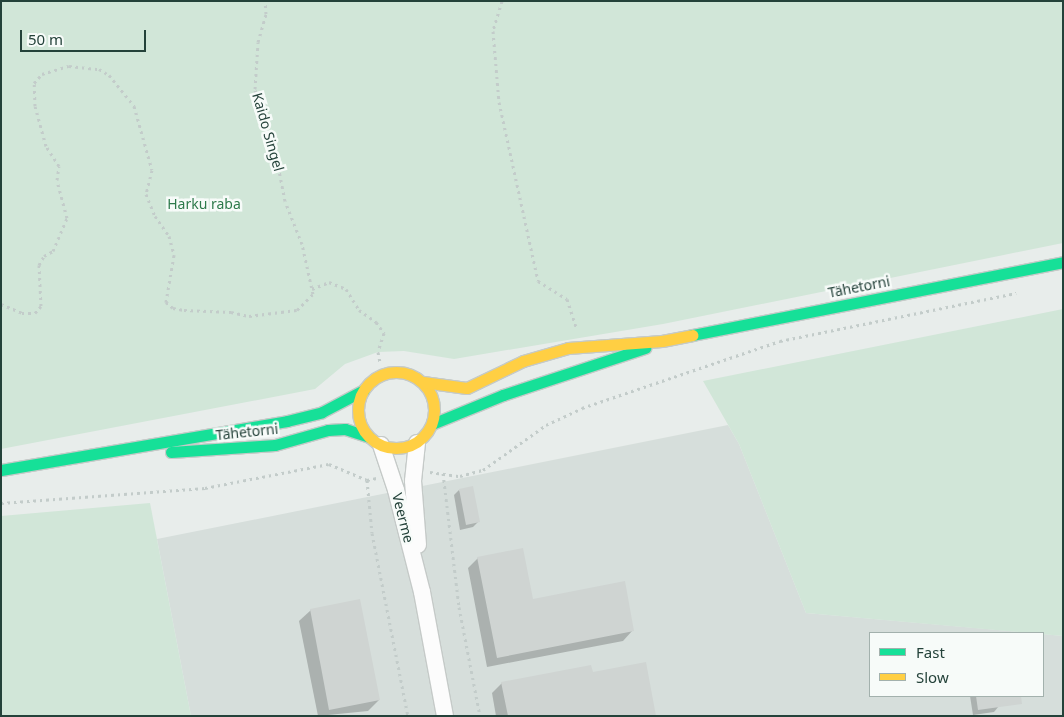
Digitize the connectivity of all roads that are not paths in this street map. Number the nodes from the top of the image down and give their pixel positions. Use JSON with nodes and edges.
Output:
{"nodes":[{"id":1,"x":1063,"y":262,"type":"edge"},
{"id":2,"x":662,"y":341,"type":"junction"},
{"id":3,"x":423,"y":382,"type":"junction"},
{"id":4,"x":364,"y":390,"type":"junction"},
{"id":5,"x":432,"y":424,"type":"junction"},
{"id":6,"x":375,"y":441,"type":"junction"},
{"id":7,"x":417,"y":442,"type":"junction"},
{"id":8,"x":125,"y":451,"type":"junction"},
{"id":9,"x":1,"y":470,"type":"edge"},
{"id":10,"x":422,"y":592,"type":"junction"},
{"id":11,"x":445,"y":716,"type":"edge"}],
"edges":[{"from":1,"to":2,"type":"street","name":"Tähetorni"},
{"from":2,"to":3,"type":"street","name":"Tähetorni"},
{"from":2,"to":5,"type":"street","name":"Tähetorni"},
{"from":3,"to":4,"type":"street"},
{"from":3,"to":5,"type":"street"},
{"from":4,"to":6,"type":"street"},
{"from":4,"to":8,"type":"street","name":"Tähetorni"},
{"from":5,"to":7,"type":"street"},
{"from":6,"to":7,"type":"street"},
{"from":6,"to":8,"type":"street","name":"Tähetorni"},
{"from":6,"to":10,"type":"street","name":"Veerme"},
{"from":7,"to":10,"type":"street","name":"Veerme"},
{"from":8,"to":9,"type":"street","name":"Tähetorni"},
{"from":10,"to":11,"type":"street","name":"Veerme"}]}
